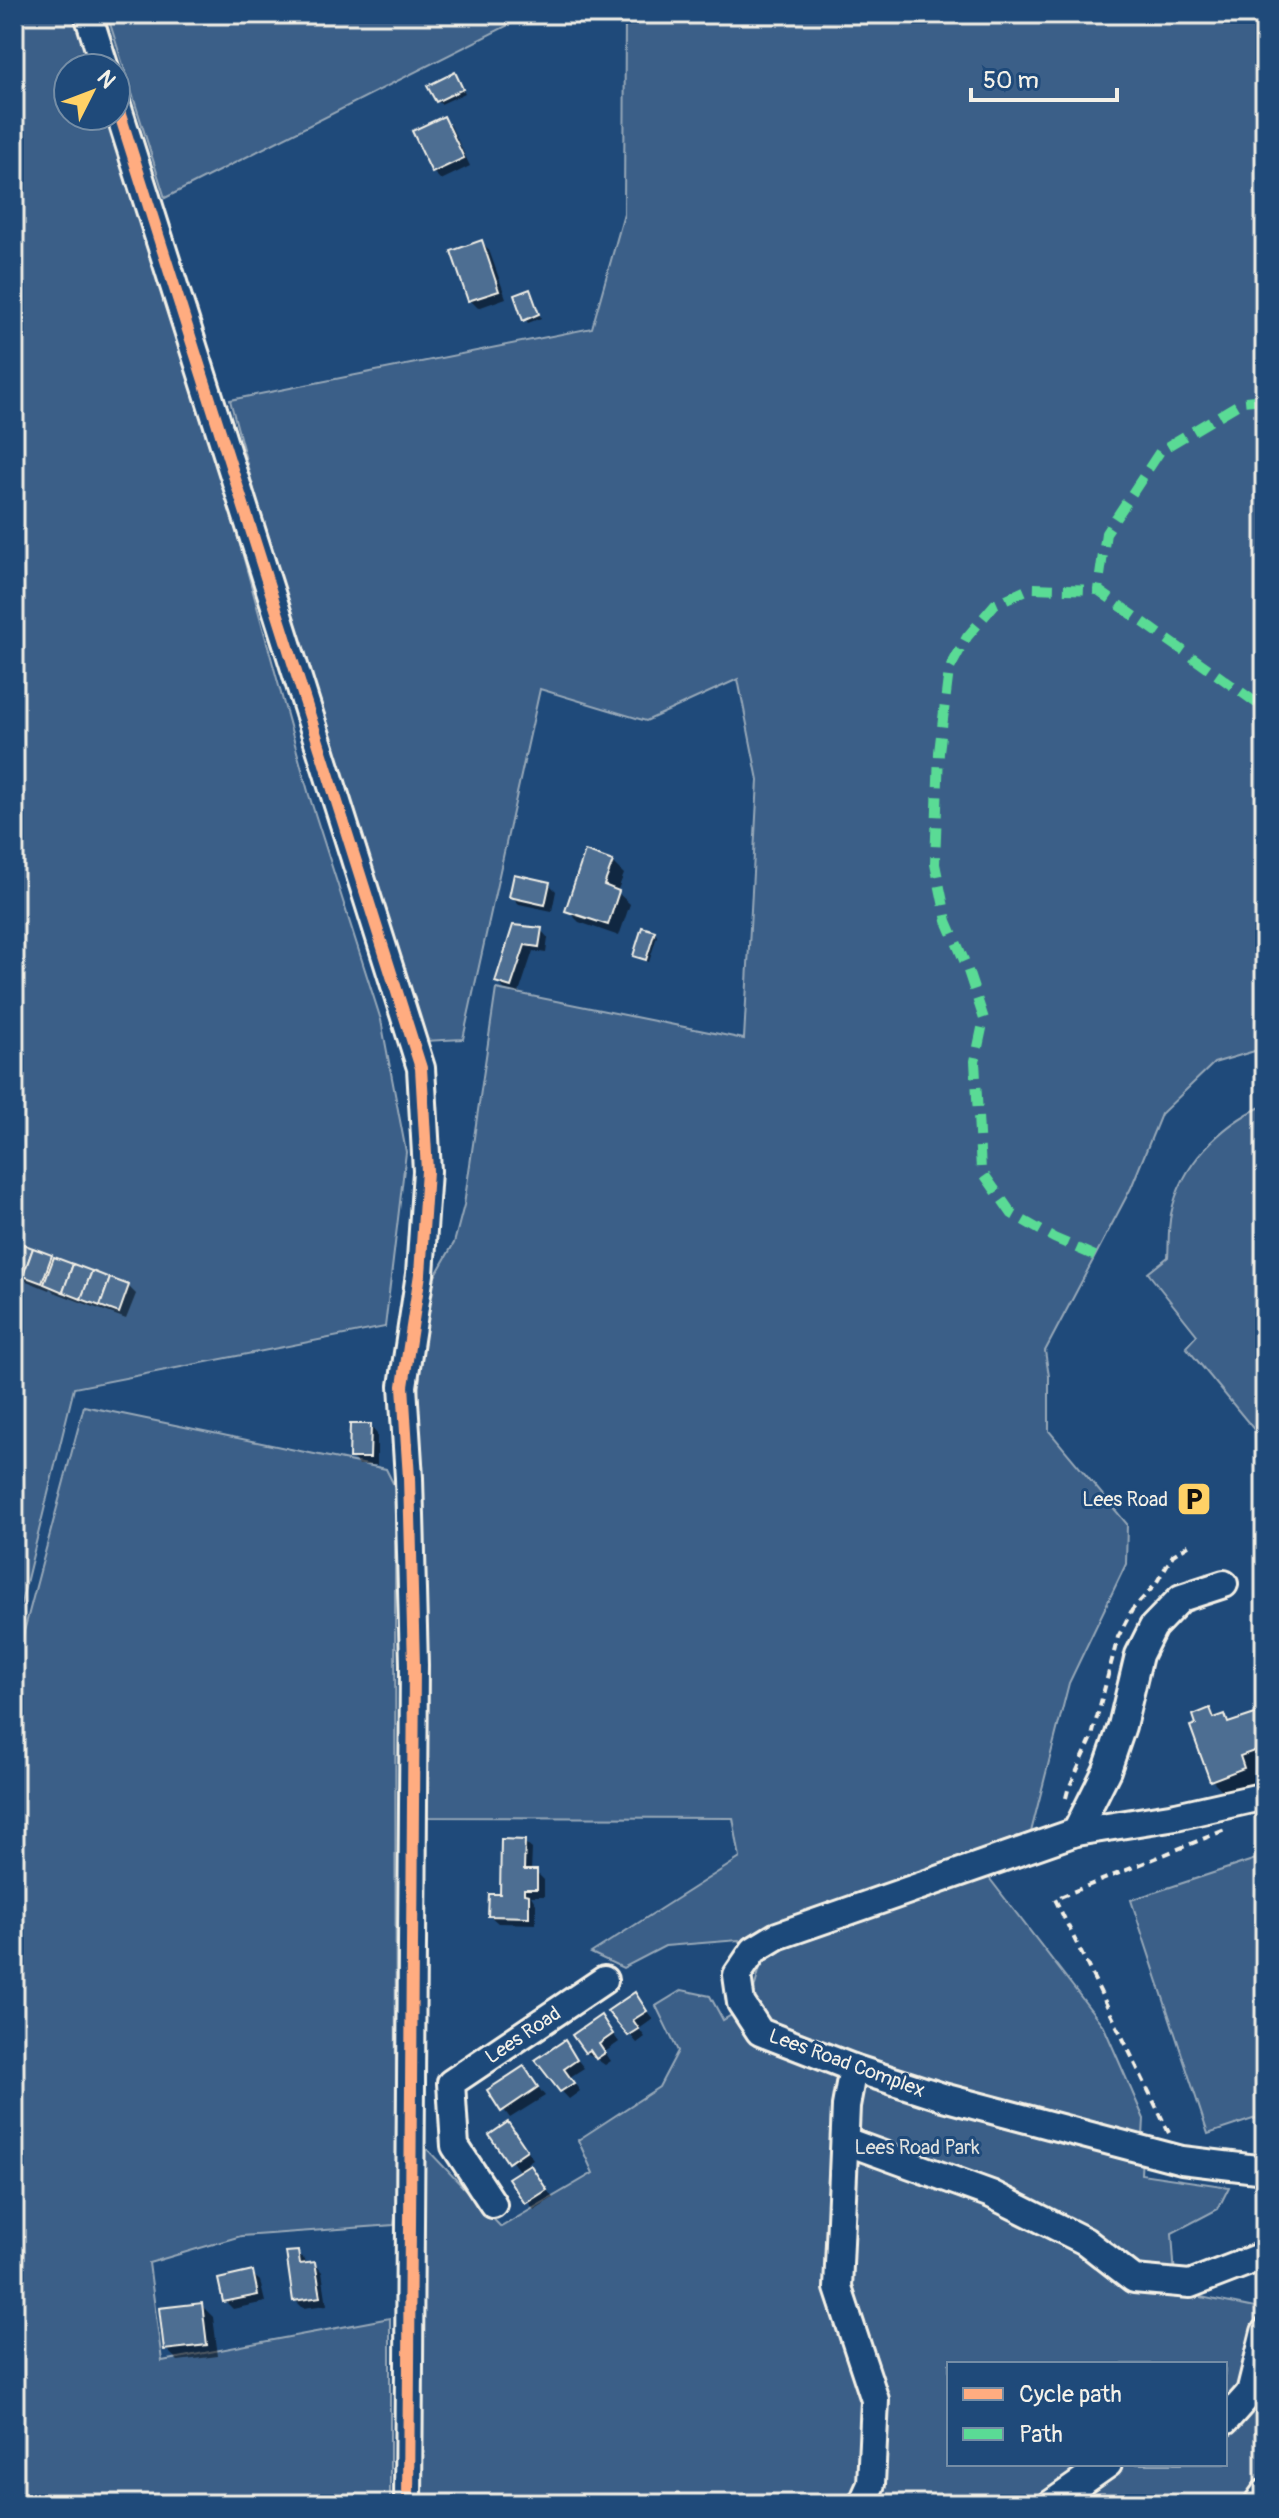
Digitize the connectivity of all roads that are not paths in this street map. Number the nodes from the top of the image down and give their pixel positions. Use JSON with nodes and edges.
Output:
{"nodes":[{"id":1,"x":88,"y":14,"type":"edge"},
{"id":2,"x":100,"y":52,"type":"edge"},
{"id":3,"x":125,"y":132,"type":"edge"},
{"id":4,"x":1224,"y":1584,"type":"dead end"},
{"id":5,"x":1265,"y":1796,"type":"edge"},
{"id":6,"x":1076,"y":1832,"type":"junction"},
{"id":7,"x":604,"y":1980,"type":"dead end"},
{"id":8,"x":853,"y":2068,"type":"junction"},
{"id":9,"x":451,"y":2094,"type":"junction"},
{"id":10,"x":411,"y":2095,"type":"junction"},
{"id":11,"x":845,"y":2141,"type":"junction"},
{"id":12,"x":1265,"y":2170,"type":"edge"},
{"id":13,"x":493,"y":2204,"type":"dead end"},
{"id":14,"x":1265,"y":2255,"type":"edge"},
{"id":15,"x":1265,"y":2332,"type":"edge"},
{"id":16,"x":1258,"y":2395,"type":"edge"},
{"id":17,"x":1227,"y":2419,"type":"edge"},
{"id":18,"x":1105,"y":2466,"type":"edge"},
{"id":19,"x":1265,"y":2493,"type":"edge"},
{"id":20,"x":408,"y":2504,"type":"edge"},
{"id":21,"x":862,"y":2504,"type":"edge"},
{"id":22,"x":1051,"y":2504,"type":"edge"},
{"id":23,"x":1257,"y":2504,"type":"edge"}],
"edges":[{"from":1,"to":2,"type":"street"},
{"from":3,"to":10,"type":"street"},
{"from":4,"to":6,"type":"street"},
{"from":5,"to":6,"type":"street","name":"Lees Road Complex"},
{"from":6,"to":8,"type":"street","name":"Lees Road Complex"},
{"from":7,"to":9,"type":"street","name":"Lees Road"},
{"from":8,"to":11,"type":"street"},
{"from":8,"to":12,"type":"street","name":"Lees Road Complex"},
{"from":9,"to":10,"type":"street"},
{"from":9,"to":13,"type":"street"},
{"from":10,"to":20,"type":"street"},
{"from":11,"to":14,"type":"street"},
{"from":11,"to":21,"type":"street"},
{"from":15,"to":16,"type":"street"},
{"from":16,"to":17,"type":"street"},
{"from":18,"to":22,"type":"street"},
{"from":19,"to":23,"type":"street"}]}
